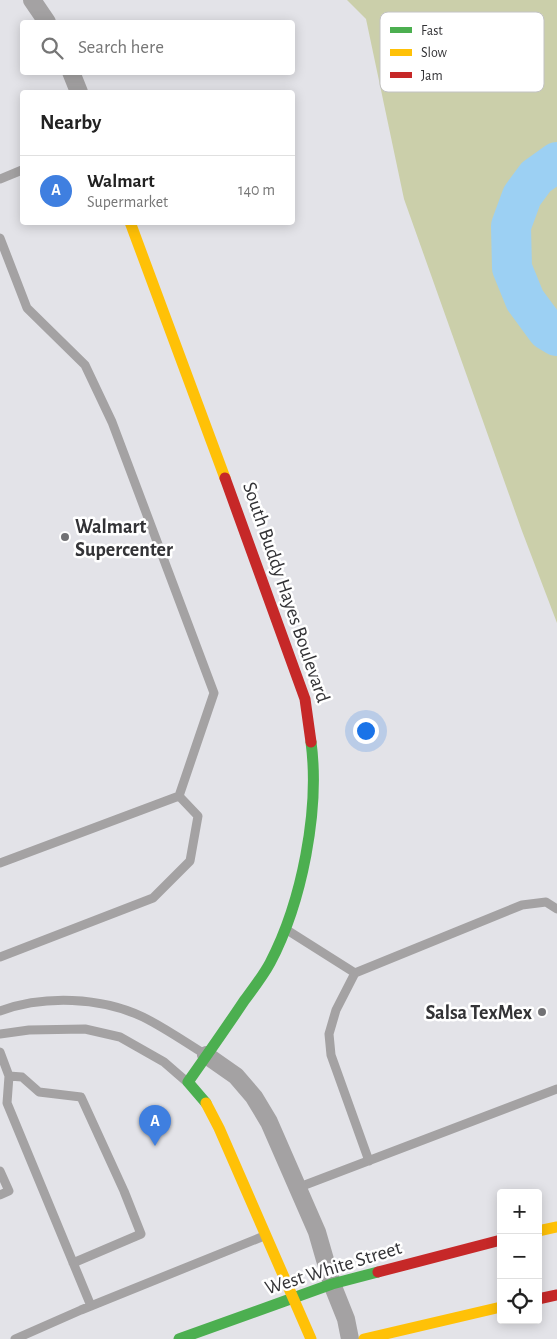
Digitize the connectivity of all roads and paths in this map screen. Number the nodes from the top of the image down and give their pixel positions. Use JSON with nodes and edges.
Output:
{"nodes":[{"id":1,"x":32,"y":0,"type":"edge"},
{"id":2,"x":46,"y":20,"type":"edge"},
{"id":3,"x":72,"y":75,"type":"edge"},
{"id":4,"x":78,"y":90,"type":"edge"},
{"id":5,"x":20,"y":171,"type":"edge"},
{"id":6,"x":0,"y":179,"type":"edge"},
{"id":7,"x":131,"y":225,"type":"edge"},
{"id":8,"x":0,"y":238,"type":"edge"},
{"id":9,"x":179,"y":796,"type":"junction"},
{"id":10,"x":0,"y":863,"type":"edge"},
{"id":11,"x":557,"y":909,"type":"edge"},
{"id":12,"x":285,"y":929,"type":"junction"},
{"id":13,"x":0,"y":956,"type":"edge"},
{"id":14,"x":355,"y":973,"type":"junction"},
{"id":15,"x":0,"y":1011,"type":"edge"},
{"id":16,"x":0,"y":1034,"type":"edge"},
{"id":17,"x":0,"y":1052,"type":"edge"},
{"id":18,"x":206,"y":1055,"type":"junction"},
{"id":19,"x":9,"y":1076,"type":"junction"},
{"id":20,"x":188,"y":1082,"type":"junction"},
{"id":21,"x":557,"y":1088,"type":"edge"},
{"id":22,"x":369,"y":1161,"type":"junction"},
{"id":23,"x":0,"y":1171,"type":"edge"},
{"id":24,"x":296,"y":1188,"type":"junction"},
{"id":25,"x":0,"y":1195,"type":"edge"},
{"id":26,"x":557,"y":1227,"type":"edge"},
{"id":27,"x":542,"y":1230,"type":"edge"},
{"id":28,"x":266,"y":1236,"type":"junction"},
{"id":29,"x":497,"y":1241,"type":"edge"},
{"id":30,"x":73,"y":1263,"type":"junction"},
{"id":31,"x":332,"y":1284,"type":"junction"},
{"id":32,"x":557,"y":1295,"type":"edge"},
{"id":33,"x":294,"y":1298,"type":"junction"},
{"id":34,"x":542,"y":1298,"type":"edge"},
{"id":35,"x":91,"y":1306,"type":"junction"},
{"id":36,"x":497,"y":1308,"type":"edge"},
{"id":37,"x":15,"y":1339,"type":"edge"},
{"id":38,"x":179,"y":1339,"type":"edge"},
{"id":39,"x":311,"y":1339,"type":"edge"},
{"id":40,"x":350,"y":1339,"type":"edge"},
{"id":41,"x":364,"y":1339,"type":"edge"}],
"edges":[{"from":1,"to":2,"type":"street"},
{"from":3,"to":4,"type":"street"},
{"from":5,"to":6,"type":"lane"},
{"from":7,"to":12,"type":"street","name":"South Buddy Hayes Boulevard"},
{"from":8,"to":9,"type":"lane"},
{"from":9,"to":10,"type":"lane"},
{"from":9,"to":13,"type":"lane"},
{"from":11,"to":14,"type":"lane"},
{"from":12,"to":14,"type":"lane"},
{"from":12,"to":18,"type":"street","name":"South Buddy Hayes Boulevard"},
{"from":14,"to":22,"type":"lane"},
{"from":15,"to":18,"type":"lane"},
{"from":16,"to":20,"type":"lane"},
{"from":17,"to":19,"type":"lane"},
{"from":18,"to":20,"type":"street","name":"South Buddy Hayes Boulevard"},
{"from":18,"to":24,"type":"street"},
{"from":19,"to":30,"type":"lane"},
{"from":19,"to":30,"type":"lane"},
{"from":20,"to":28,"type":"street"},
{"from":21,"to":22,"type":"lane"},
{"from":22,"to":24,"type":"lane"},
{"from":23,"to":25,"type":"lane"},
{"from":24,"to":31,"type":"street"},
{"from":26,"to":27,"type":"street"},
{"from":28,"to":33,"type":"street"},
{"from":28,"to":35,"type":"lane"},
{"from":29,"to":31,"type":"street","name":"West White Street"},
{"from":30,"to":35,"type":"lane"},
{"from":31,"to":33,"type":"street","name":"West White Street"},
{"from":31,"to":40,"type":"street"},
{"from":32,"to":34,"type":"street"},
{"from":33,"to":38,"type":"street","name":"West White Street"},
{"from":33,"to":39,"type":"street"},
{"from":35,"to":37,"type":"lane"},
{"from":36,"to":41,"type":"street"}]}
